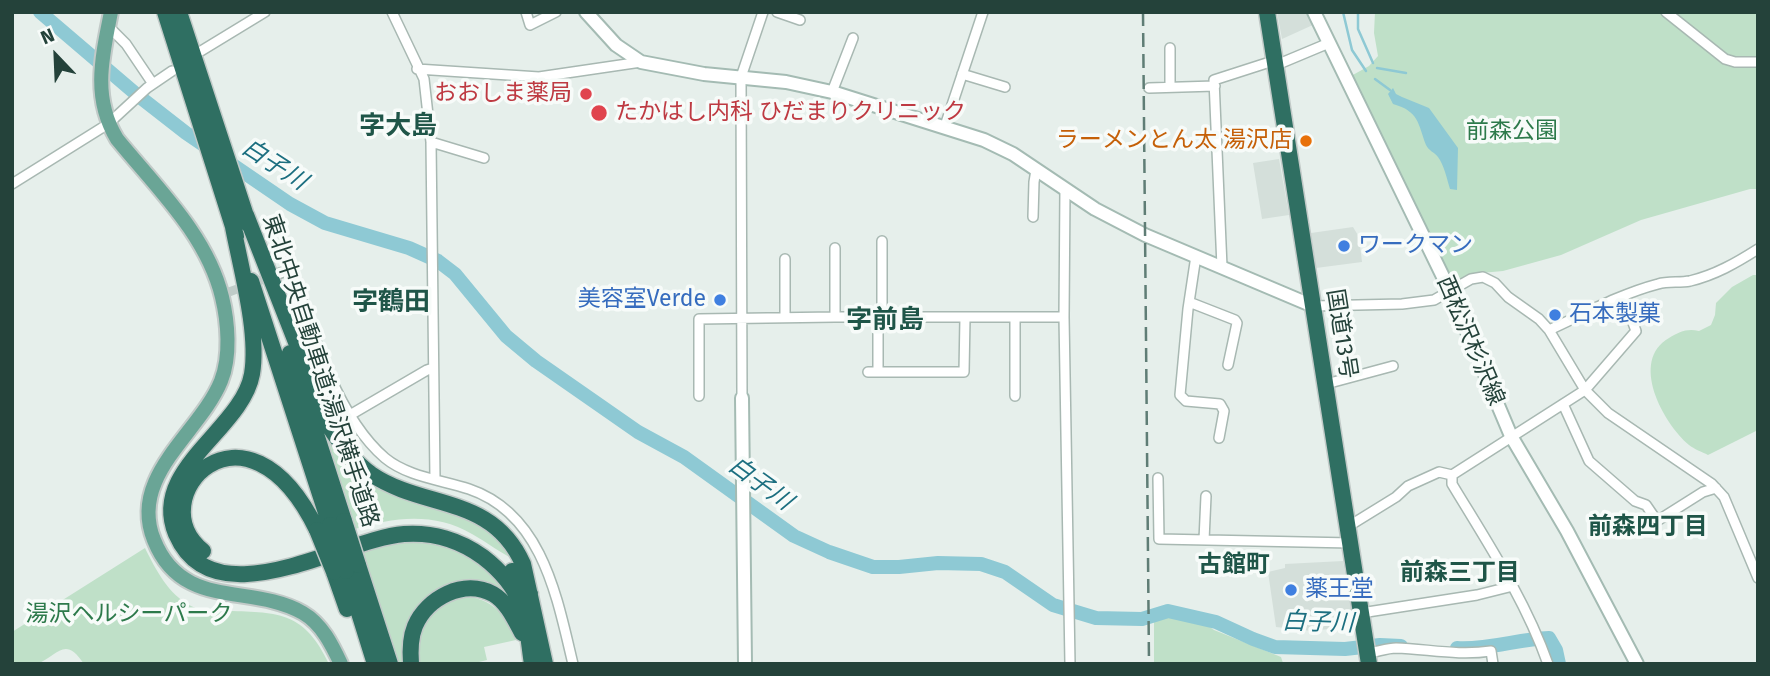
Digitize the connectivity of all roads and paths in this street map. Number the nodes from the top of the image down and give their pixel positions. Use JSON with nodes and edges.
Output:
{"nodes":[{"id":1,"x":166,"y":12,"type":"edge"},
{"id":2,"x":179,"y":12,"type":"edge"},
{"id":3,"x":265,"y":12,"type":"edge"},
{"id":4,"x":392,"y":12,"type":"edge"},
{"id":5,"x":526,"y":12,"type":"edge"},
{"id":6,"x":556,"y":12,"type":"edge"},
{"id":7,"x":586,"y":12,"type":"edge"},
{"id":8,"x":763,"y":12,"type":"edge"},
{"id":9,"x":777,"y":12,"type":"edge"},
{"id":10,"x":983,"y":12,"type":"edge"},
{"id":11,"x":1267,"y":12,"type":"edge"},
{"id":12,"x":1666,"y":12,"type":"edge"},
{"id":13,"x":1316,"y":14,"type":"edge"},
{"id":14,"x":109,"y":19,"type":"edge"},
{"id":15,"x":800,"y":20,"type":"dead end"},
{"id":16,"x":853,"y":38,"type":"dead end"},
{"id":17,"x":1329,"y":43,"type":"junction"},
{"id":18,"x":1170,"y":48,"type":"dead end"},
{"id":19,"x":201,"y":51,"type":"dead end"},
{"id":20,"x":641,"y":62,"type":"junction"},
{"id":21,"x":1758,"y":62,"type":"edge"},
{"id":22,"x":1274,"y":64,"type":"junction"},
{"id":23,"x":418,"y":69,"type":"junction"},
{"id":24,"x":172,"y":71,"type":"dead end"},
{"id":25,"x":962,"y":74,"type":"junction"},
{"id":26,"x":741,"y":77,"type":"junction"},
{"id":27,"x":150,"y":86,"type":"junction"},
{"id":28,"x":1214,"y":86,"type":"junction"},
{"id":29,"x":1005,"y":87,"type":"dead end"},
{"id":30,"x":1170,"y":87,"type":"junction"},
{"id":31,"x":1149,"y":88,"type":"dead end"},
{"id":32,"x":832,"y":92,"type":"junction"},
{"id":33,"x":108,"y":124,"type":"junction"},
{"id":34,"x":944,"y":126,"type":"junction"},
{"id":35,"x":431,"y":142,"type":"junction"},
{"id":36,"x":484,"y":158,"type":"dead end"},
{"id":37,"x":1036,"y":170,"type":"junction"},
{"id":38,"x":12,"y":184,"type":"edge"},
{"id":39,"x":1065,"y":189,"type":"junction"},
{"id":40,"x":246,"y":215,"type":"junction"},
{"id":41,"x":1033,"y":217,"type":"dead end"},
{"id":42,"x":233,"y":227,"type":"junction"},
{"id":43,"x":882,"y":241,"type":"dead end"},
{"id":44,"x":835,"y":248,"type":"dead end"},
{"id":45,"x":1758,"y":249,"type":"edge"},
{"id":46,"x":1196,"y":256,"type":"junction"},
{"id":47,"x":785,"y":260,"type":"dead end"},
{"id":48,"x":1222,"y":267,"type":"junction"},
{"id":49,"x":272,"y":276,"type":"tunnel mouth"},
{"id":50,"x":1449,"y":289,"type":"junction"},
{"id":51,"x":1623,"y":296,"type":"junction"},
{"id":52,"x":1189,"y":302,"type":"junction"},
{"id":53,"x":1313,"y":306,"type":"junction"},
{"id":54,"x":785,"y":317,"type":"junction"},
{"id":55,"x":835,"y":317,"type":"junction"},
{"id":56,"x":880,"y":317,"type":"junction"},
{"id":57,"x":1015,"y":317,"type":"junction"},
{"id":58,"x":1064,"y":317,"type":"junction"},
{"id":59,"x":965,"y":318,"type":"junction"},
{"id":60,"x":742,"y":319,"type":"junction"},
{"id":61,"x":1549,"y":330,"type":"junction"},
{"id":62,"x":1228,"y":365,"type":"dead end"},
{"id":63,"x":1393,"y":366,"type":"dead end"},
{"id":64,"x":433,"y":368,"type":"junction"},
{"id":65,"x":868,"y":372,"type":"dead end"},
{"id":66,"x":878,"y":372,"type":"junction"},
{"id":67,"x":1325,"y":384,"type":"junction"},
{"id":68,"x":1585,"y":390,"type":"junction"},
{"id":69,"x":699,"y":396,"type":"dead end"},
{"id":70,"x":1015,"y":396,"type":"dead end"},
{"id":71,"x":742,"y":398,"type":"joint"},
{"id":72,"x":1563,"y":404,"type":"junction"},
{"id":73,"x":350,"y":415,"type":"junction"},
{"id":74,"x":1511,"y":436,"type":"junction"},
{"id":75,"x":1219,"y":438,"type":"dead end"},
{"id":76,"x":1452,"y":475,"type":"junction"},
{"id":77,"x":1158,"y":478,"type":"dead end"},
{"id":78,"x":435,"y":479,"type":"junction"},
{"id":79,"x":1716,"y":488,"type":"junction"},
{"id":80,"x":1206,"y":496,"type":"dead end"},
{"id":81,"x":331,"y":525,"type":"junction"},
{"id":82,"x":1349,"y":526,"type":"junction"},
{"id":83,"x":1204,"y":540,"type":"junction"},
{"id":84,"x":1350,"y":543,"type":"junction"},
{"id":85,"x":346,"y":569,"type":"junction"},
{"id":86,"x":1758,"y":578,"type":"edge"},
{"id":87,"x":1513,"y":586,"type":"junction"},
{"id":88,"x":530,"y":594,"type":"junction"},
{"id":89,"x":1361,"y":613,"type":"junction"},
{"id":90,"x":1368,"y":652,"type":"edge"},
{"id":91,"x":531,"y":656,"type":"edge"},
{"id":92,"x":341,"y":664,"type":"edge"},
{"id":93,"x":367,"y":664,"type":"edge"},
{"id":94,"x":375,"y":664,"type":"edge"},
{"id":95,"x":390,"y":664,"type":"edge"},
{"id":96,"x":411,"y":664,"type":"edge"},
{"id":97,"x":545,"y":664,"type":"edge"},
{"id":98,"x":573,"y":664,"type":"edge"},
{"id":99,"x":745,"y":664,"type":"edge"},
{"id":100,"x":1070,"y":664,"type":"edge"},
{"id":101,"x":1493,"y":664,"type":"edge"},
{"id":102,"x":1548,"y":664,"type":"edge"},
{"id":103,"x":1637,"y":664,"type":"edge"}],
"edges":[{"from":1,"to":42,"type":"highway","name":"東北中央自動車道;湯沢横手道路"},
{"from":2,"to":40,"type":"highway","name":"東北中央自動車道;湯沢横手道路"},
{"from":3,"to":19,"type":"street"},
{"from":4,"to":23,"type":"street"},
{"from":5,"to":6,"type":"street"},
{"from":7,"to":20,"type":"street"},
{"from":8,"to":26,"type":"street"},
{"from":9,"to":15,"type":"street"},
{"from":10,"to":25,"type":"street"},
{"from":11,"to":22,"type":"highway","name":"国道13号"},
{"from":12,"to":21,"type":"street"},
{"from":13,"to":17,"type":"street","name":"西松沢杉沢線"},
{"from":14,"to":27,"type":"street"},
{"from":14,"to":33,"type":"main road"},
{"from":16,"to":32,"type":"street"},
{"from":17,"to":22,"type":"street"},
{"from":17,"to":50,"type":"street","name":"西松沢杉沢線"},
{"from":18,"to":30,"type":"street"},
{"from":20,"to":23,"type":"street"},
{"from":20,"to":26,"type":"street"},
{"from":22,"to":28,"type":"street"},
{"from":22,"to":53,"type":"highway","name":"国道13号"},
{"from":23,"to":35,"type":"street"},
{"from":24,"to":27,"type":"street"},
{"from":25,"to":29,"type":"street"},
{"from":25,"to":34,"type":"street"},
{"from":26,"to":32,"type":"street"},
{"from":26,"to":60,"type":"street"},
{"from":27,"to":33,"type":"street"},
{"from":28,"to":30,"type":"street"},
{"from":28,"to":48,"type":"street"},
{"from":30,"to":31,"type":"street"},
{"from":32,"to":34,"type":"street"},
{"from":33,"to":38,"type":"street"},
{"from":33,"to":92,"type":"main road"},
{"from":34,"to":37,"type":"street"},
{"from":35,"to":36,"type":"street"},
{"from":35,"to":64,"type":"street"},
{"from":37,"to":39,"type":"street"},
{"from":37,"to":41,"type":"street"},
{"from":39,"to":46,"type":"street"},
{"from":39,"to":58,"type":"street"},
{"from":40,"to":81,"type":"highway","name":"東北中央自動車道;湯沢横手道路"},
{"from":40,"to":88,"type":"highway"},
{"from":42,"to":81,"type":"highway","name":"東北中央自動車道;湯沢横手道路"},
{"from":42,"to":91,"type":"highway"},
{"from":43,"to":56,"type":"street"},
{"from":44,"to":55,"type":"street"},
{"from":45,"to":51,"type":"street"},
{"from":46,"to":48,"type":"street"},
{"from":46,"to":52,"type":"street"},
{"from":47,"to":54,"type":"street"},
{"from":48,"to":53,"type":"street"},
{"from":49,"to":73,"type":"street"},
{"from":50,"to":53,"type":"street"},
{"from":50,"to":61,"type":"street"},
{"from":50,"to":74,"type":"street","name":"西松沢杉沢線"},
{"from":51,"to":61,"type":"street"},
{"from":51,"to":68,"type":"street"},
{"from":52,"to":62,"type":"street"},
{"from":52,"to":75,"type":"street"},
{"from":53,"to":67,"type":"highway","name":"国道13号"},
{"from":54,"to":55,"type":"street"},
{"from":54,"to":60,"type":"street"},
{"from":55,"to":56,"type":"street"},
{"from":56,"to":59,"type":"street"},
{"from":56,"to":66,"type":"street"},
{"from":57,"to":58,"type":"street"},
{"from":57,"to":59,"type":"street"},
{"from":57,"to":70,"type":"street"},
{"from":58,"to":100,"type":"street"},
{"from":59,"to":66,"type":"street"},
{"from":60,"to":69,"type":"street"},
{"from":60,"to":71,"type":"street"},
{"from":61,"to":68,"type":"street"},
{"from":63,"to":67,"type":"street"},
{"from":64,"to":73,"type":"street"},
{"from":64,"to":78,"type":"street"},
{"from":65,"to":66,"type":"street"},
{"from":67,"to":82,"type":"highway","name":"国道13号"},
{"from":68,"to":72,"type":"street"},
{"from":68,"to":79,"type":"street"},
{"from":71,"to":99,"type":"street"},
{"from":72,"to":74,"type":"street"},
{"from":72,"to":79,"type":"street"},
{"from":73,"to":78,"type":"street"},
{"from":74,"to":76,"type":"street"},
{"from":74,"to":103,"type":"street","name":"西松沢杉沢線"},
{"from":76,"to":82,"type":"street"},
{"from":76,"to":87,"type":"street"},
{"from":77,"to":83,"type":"street"},
{"from":78,"to":98,"type":"street"},
{"from":79,"to":86,"type":"street"},
{"from":80,"to":83,"type":"street"},
{"from":81,"to":85,"type":"highway","bridge":true},
{"from":81,"to":85,"type":"highway","name":"東北中央自動車道;湯沢横手道路","bridge":true},
{"from":81,"to":88,"type":"highway"},
{"from":82,"to":84,"type":"highway","name":"国道13号"},
{"from":83,"to":84,"type":"street"},
{"from":84,"to":89,"type":"highway","name":"国道13号"},
{"from":85,"to":93,"type":"highway"},
{"from":85,"to":94,"type":"highway","name":"東北中央自動車道;湯沢横手道路"},
{"from":85,"to":95,"type":"highway","name":"東北中央自動車道;湯沢横手道路"},
{"from":87,"to":89,"type":"street"},
{"from":87,"to":102,"type":"street"},
{"from":88,"to":97,"type":"highway"},
{"from":89,"to":90,"type":"highway","name":"国道13号"},
{"from":90,"to":101,"type":"street"},
{"from":91,"to":96,"type":"highway"}]}
